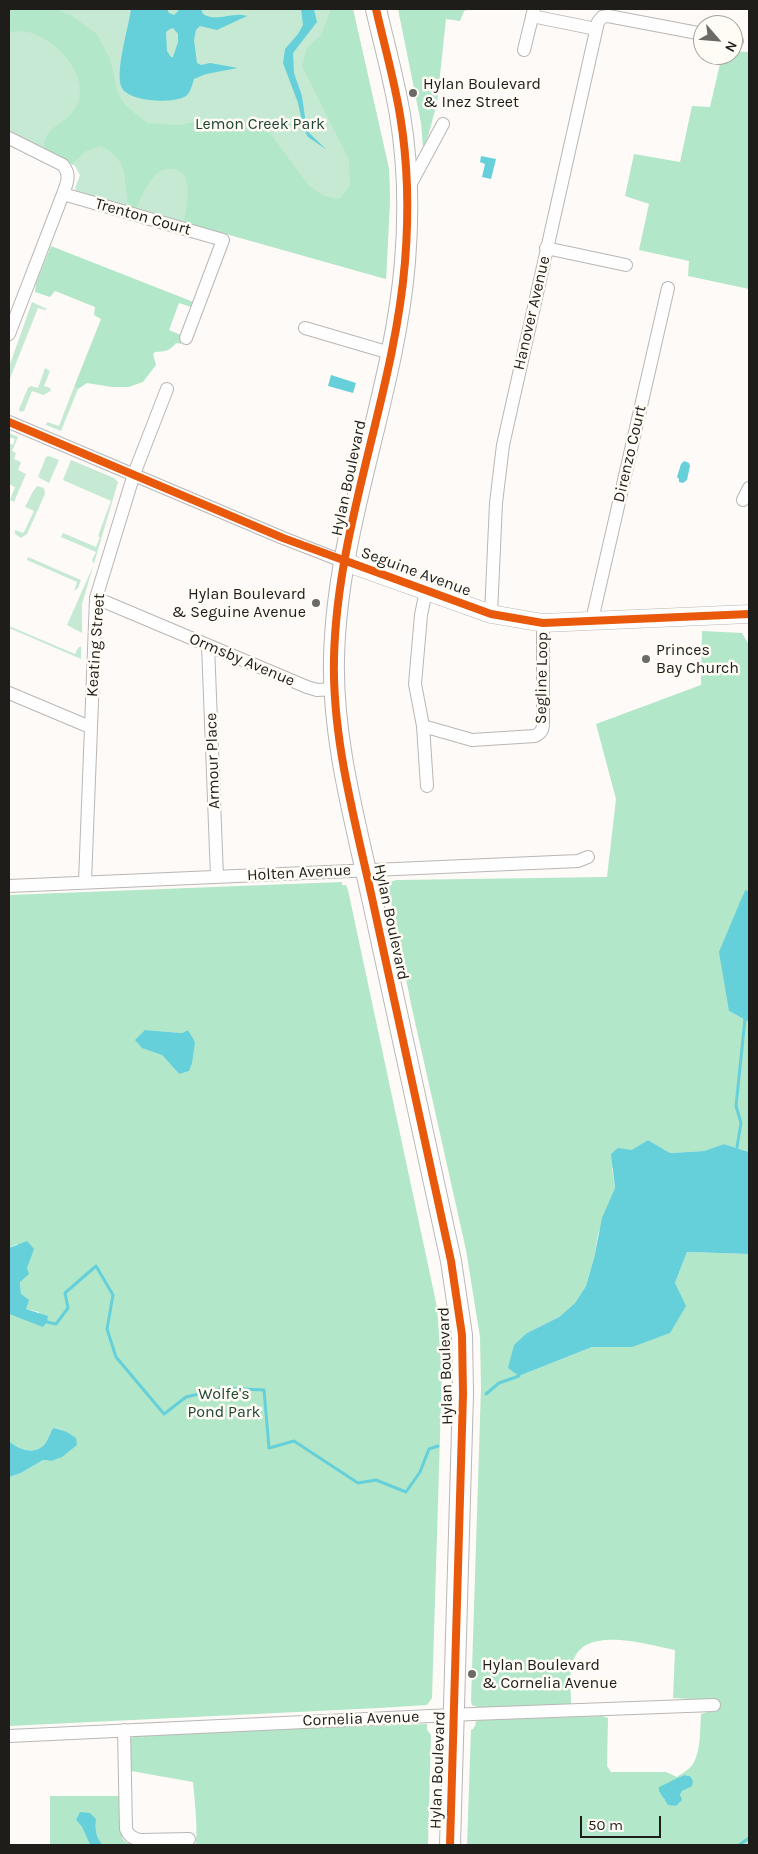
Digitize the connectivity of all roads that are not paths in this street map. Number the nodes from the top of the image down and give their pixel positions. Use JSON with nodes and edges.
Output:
{"nodes":[{"id":1,"x":376,"y":9,"type":"edge"},
{"id":2,"x":533,"y":12,"type":"edge"},
{"id":3,"x":596,"y":29,"type":"junction"},
{"id":4,"x":693,"y":32,"type":"edge"},
{"id":5,"x":524,"y":50,"type":"dead end"},
{"id":6,"x":443,"y":124,"type":"dead end"},
{"id":7,"x":9,"y":138,"type":"edge"},
{"id":8,"x":407,"y":191,"type":"junction"},
{"id":9,"x":63,"y":194,"type":"junction"},
{"id":10,"x":546,"y":248,"type":"junction"},
{"id":11,"x":626,"y":265,"type":"dead end"},
{"id":12,"x":668,"y":288,"type":"dead end"},
{"id":13,"x":305,"y":328,"type":"dead end"},
{"id":14,"x":9,"y":334,"type":"edge"},
{"id":15,"x":186,"y":338,"type":"dead end"},
{"id":16,"x":390,"y":353,"type":"junction"},
{"id":17,"x":167,"y":389,"type":"dead end"},
{"id":18,"x":9,"y":422,"type":"edge"},
{"id":19,"x":134,"y":474,"type":"junction"},
{"id":20,"x":749,"y":488,"type":"edge"},
{"id":21,"x":743,"y":500,"type":"dead end"},
{"id":22,"x":345,"y":562,"type":"junction"},
{"id":23,"x":426,"y":591,"type":"junction"},
{"id":24,"x":96,"y":598,"type":"junction"},
{"id":25,"x":491,"y":614,"type":"junction"},
{"id":26,"x":749,"y":614,"type":"edge"},
{"id":27,"x":592,"y":620,"type":"junction"},
{"id":28,"x":543,"y":623,"type":"junction"},
{"id":29,"x":208,"y":645,"type":"junction"},
{"id":30,"x":335,"y":689,"type":"junction"},
{"id":31,"x":9,"y":693,"type":"edge"},
{"id":32,"x":423,"y":726,"type":"junction"},
{"id":33,"x":90,"y":727,"type":"junction"},
{"id":34,"x":428,"y":786,"type":"dead end"},
{"id":35,"x":588,"y":857,"type":"dead end"},
{"id":36,"x":366,"y":870,"type":"junction"},
{"id":37,"x":217,"y":877,"type":"junction"},
{"id":38,"x":85,"y":882,"type":"junction"},
{"id":39,"x":9,"y":886,"type":"edge"},
{"id":40,"x":714,"y":1705,"type":"dead end"},
{"id":41,"x":454,"y":1715,"type":"junction"},
{"id":42,"x":124,"y":1730,"type":"junction"},
{"id":43,"x":9,"y":1736,"type":"edge"},
{"id":44,"x":189,"y":1840,"type":"dead end"},
{"id":45,"x":450,"y":1845,"type":"edge"}],
"edges":[{"from":1,"to":8,"type":"main road","name":"Hylan Boulevard"},
{"from":2,"to":3,"type":"street"},
{"from":2,"to":5,"type":"street"},
{"from":3,"to":4,"type":"street","name":"Hanover Avenue"},
{"from":3,"to":10,"type":"street","name":"Hanover Avenue"},
{"from":6,"to":8,"type":"street"},
{"from":7,"to":9,"type":"street"},
{"from":8,"to":16,"type":"main road","name":"Hylan Boulevard"},
{"from":9,"to":14,"type":"street"},
{"from":9,"to":15,"type":"street","name":"Trenton Court"},
{"from":10,"to":11,"type":"street"},
{"from":10,"to":25,"type":"street","name":"Hanover Avenue"},
{"from":12,"to":27,"type":"street","name":"Direnzo Court"},
{"from":13,"to":16,"type":"street"},
{"from":16,"to":22,"type":"main road","name":"Hylan Boulevard"},
{"from":17,"to":19,"type":"street","name":"Keating Street"},
{"from":18,"to":19,"type":"street","name":"Seguine Avenue"},
{"from":19,"to":22,"type":"street","name":"Seguine Avenue"},
{"from":19,"to":24,"type":"street","name":"Keating Street"},
{"from":20,"to":21,"type":"street"},
{"from":22,"to":23,"type":"street","name":"Seguine Avenue"},
{"from":22,"to":30,"type":"main road","name":"Hylan Boulevard"},
{"from":23,"to":25,"type":"street","name":"Seguine Avenue"},
{"from":23,"to":32,"type":"street"},
{"from":24,"to":29,"type":"street","name":"Ormsby Avenue"},
{"from":24,"to":33,"type":"street","name":"Keating Street"},
{"from":25,"to":28,"type":"street","name":"Seguine Avenue"},
{"from":26,"to":27,"type":"street","name":"Seguine Avenue"},
{"from":27,"to":28,"type":"street","name":"Seguine Avenue"},
{"from":28,"to":32,"type":"street","name":"Segline Loop"},
{"from":29,"to":30,"type":"street","name":"Ormsby Avenue"},
{"from":29,"to":37,"type":"street","name":"Armour Place"},
{"from":30,"to":36,"type":"main road","name":"Hylan Boulevard"},
{"from":31,"to":33,"type":"street"},
{"from":32,"to":34,"type":"street"},
{"from":33,"to":38,"type":"street","name":"Keating Street"},
{"from":35,"to":36,"type":"street","name":"Holten Avenue"},
{"from":36,"to":37,"type":"street","name":"Holten Avenue"},
{"from":36,"to":41,"type":"main road","name":"Hylan Boulevard"},
{"from":37,"to":38,"type":"street","name":"Holten Avenue"},
{"from":38,"to":39,"type":"street","name":"Holten Avenue"},
{"from":40,"to":41,"type":"street","name":"Cornelia Avenue"},
{"from":41,"to":42,"type":"street","name":"Cornelia Avenue"},
{"from":41,"to":45,"type":"main road","name":"Hylan Boulevard"},
{"from":42,"to":43,"type":"street","name":"Cornelia Avenue"},
{"from":42,"to":44,"type":"street"}]}
